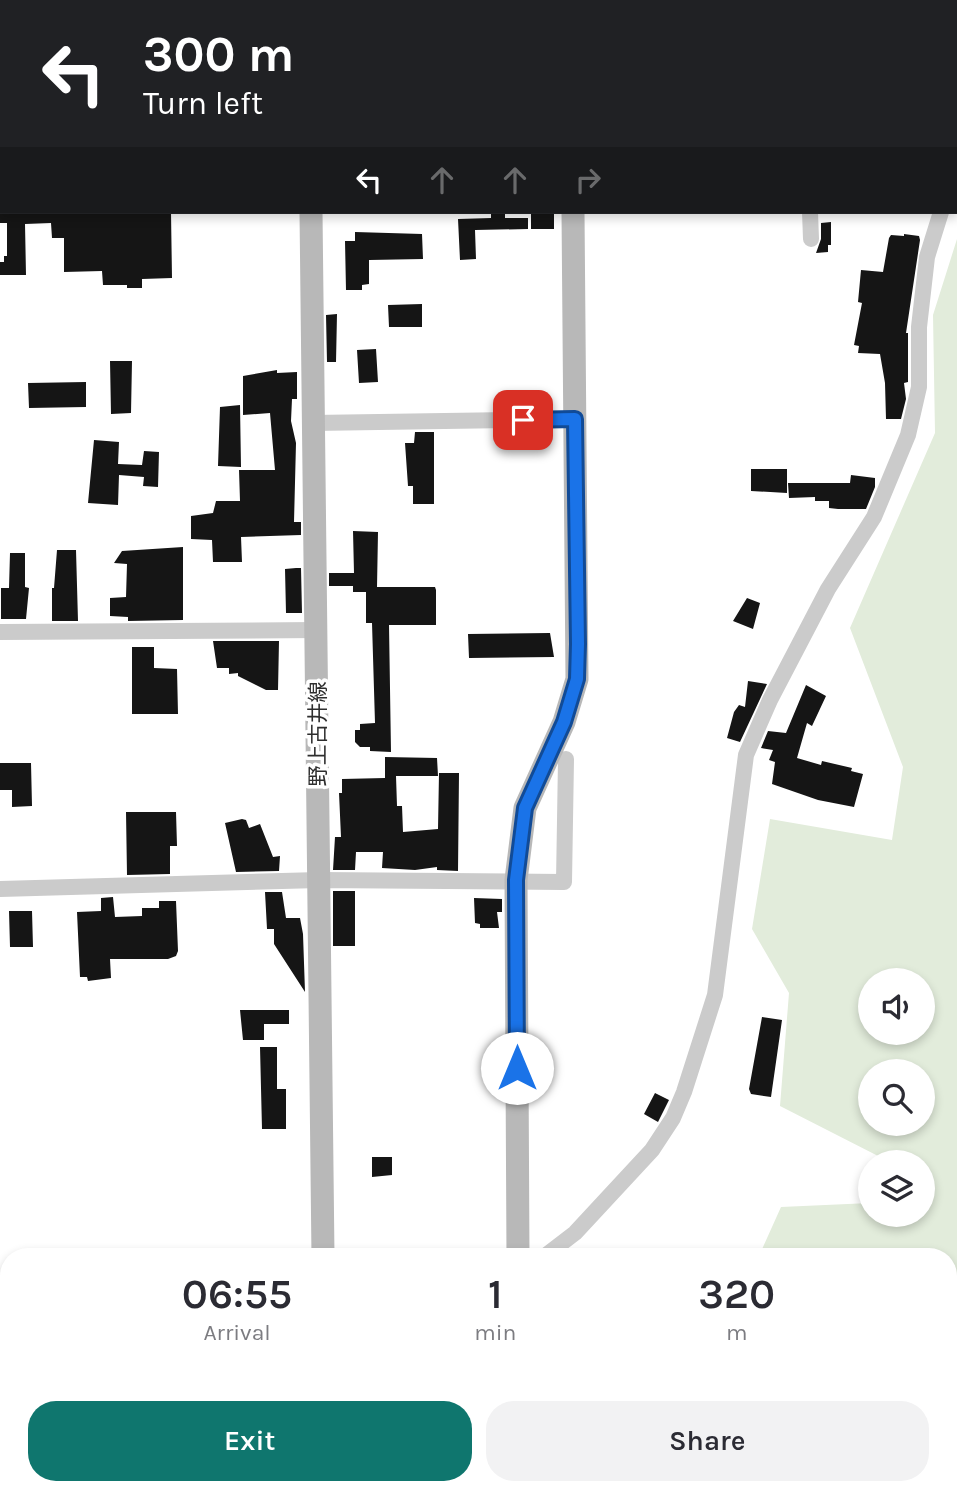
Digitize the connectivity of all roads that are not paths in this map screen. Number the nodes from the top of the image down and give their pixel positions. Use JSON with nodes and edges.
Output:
{"nodes":[{"id":1,"x":312,"y":214,"type":"edge"},
{"id":2,"x":573,"y":214,"type":"edge"},
{"id":3,"x":810,"y":214,"type":"edge"},
{"id":4,"x":940,"y":214,"type":"edge"},
{"id":5,"x":811,"y":239,"type":"dead end"},
{"id":6,"x":575,"y":419,"type":"junction"},
{"id":7,"x":313,"y":423,"type":"junction"},
{"id":8,"x":318,"y":630,"type":"junction"},
{"id":9,"x":0,"y":632,"type":"edge"},
{"id":10,"x":566,"y":759,"type":"dead end"},
{"id":11,"x":319,"y":880,"type":"junction"},
{"id":12,"x":516,"y":880,"type":"junction"},
{"id":13,"x":0,"y":889,"type":"edge"},
{"id":14,"x":323,"y":1248,"type":"edge"},
{"id":15,"x":518,"y":1248,"type":"edge"},
{"id":16,"x":555,"y":1248,"type":"edge"}],
"edges":[{"from":1,"to":7,"type":"street","name":"野上古井線"},
{"from":2,"to":6,"type":"street"},
{"from":3,"to":5,"type":"street"},
{"from":4,"to":16,"type":"street"},
{"from":6,"to":7,"type":"street"},
{"from":6,"to":12,"type":"street"},
{"from":7,"to":8,"type":"street","name":"野上古井線"},
{"from":8,"to":9,"type":"street"},
{"from":8,"to":11,"type":"street","name":"野上古井線"},
{"from":10,"to":12,"type":"street"},
{"from":11,"to":12,"type":"street"},
{"from":11,"to":13,"type":"street"},
{"from":11,"to":14,"type":"street","name":"野上古井線"},
{"from":12,"to":15,"type":"street"}]}
